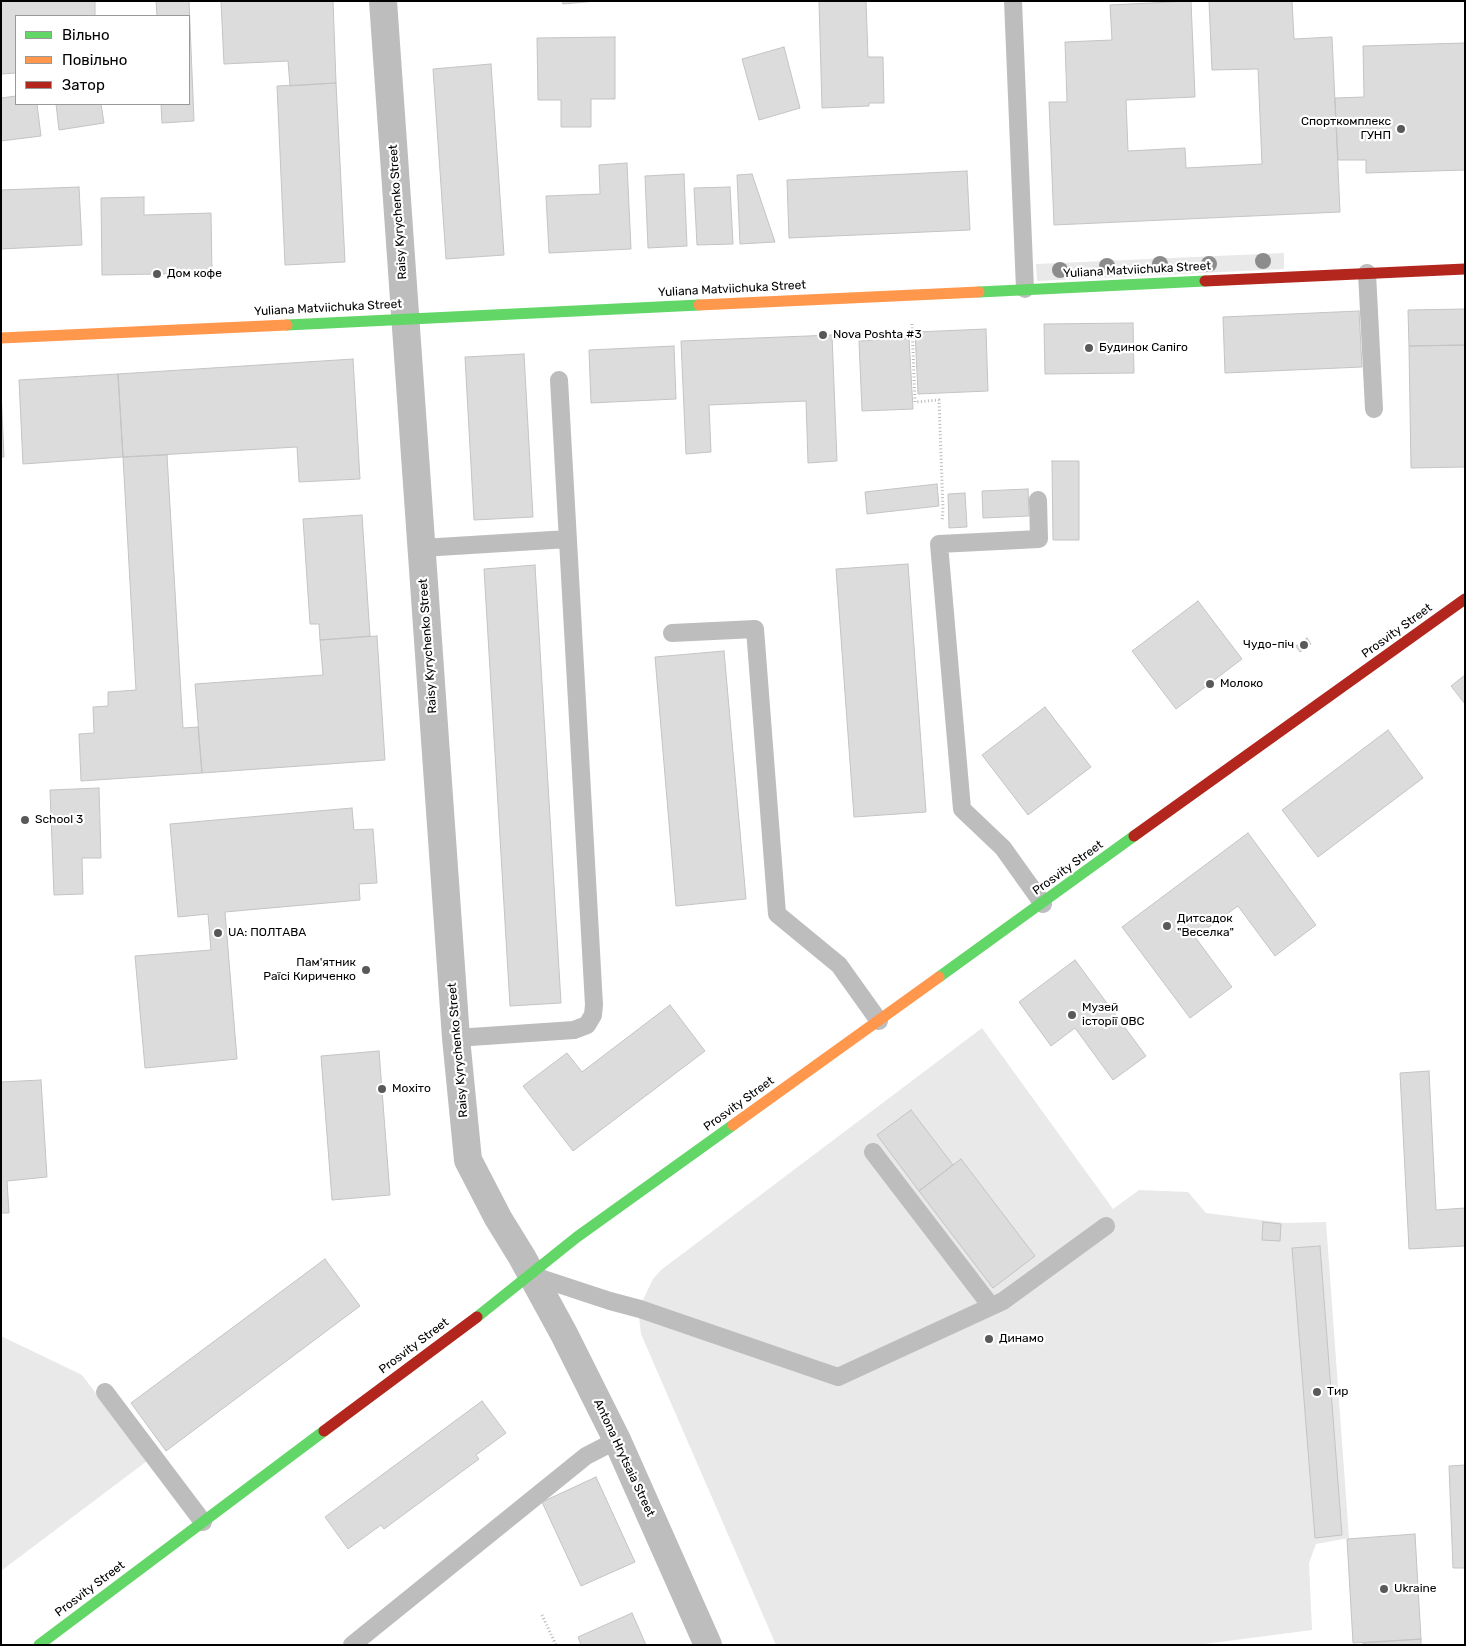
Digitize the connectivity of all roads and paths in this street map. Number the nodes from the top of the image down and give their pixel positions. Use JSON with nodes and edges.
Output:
{"nodes":[{"id":1,"x":383,"y":1,"type":"edge"},
{"id":2,"x":1013,"y":1,"type":"edge"},
{"id":3,"x":1465,"y":269,"type":"edge"},
{"id":4,"x":1367,"y":273,"type":"junction"},
{"id":5,"x":1025,"y":289,"type":"junction"},
{"id":6,"x":405,"y":318,"type":"junction"},
{"id":7,"x":912,"y":324,"type":"dead end"},
{"id":8,"x":1,"y":338,"type":"edge"},
{"id":9,"x":560,"y":380,"type":"dead end"},
{"id":10,"x":1374,"y":409,"type":"dead end"},
{"id":11,"x":1038,"y":500,"type":"dead end"},
{"id":12,"x":568,"y":539,"type":"junction"},
{"id":13,"x":938,"y":544,"type":"junction"},
{"id":14,"x":422,"y":548,"type":"junction"},
{"id":15,"x":1465,"y":599,"type":"edge"},
{"id":16,"x":672,"y":633,"type":"dead end"},
{"id":17,"x":1043,"y":904,"type":"junction"},
{"id":18,"x":879,"y":1021,"type":"junction"},
{"id":19,"x":456,"y":1038,"type":"junction"},
{"id":20,"x":873,"y":1152,"type":"dead end"},
{"id":21,"x":1106,"y":1226,"type":"dead end"},
{"id":22,"x":532,"y":1275,"type":"junction"},
{"id":23,"x":991,"y":1306,"type":"junction"},
{"id":24,"x":105,"y":1392,"type":"dead end"},
{"id":25,"x":617,"y":1440,"type":"junction"},
{"id":26,"x":203,"y":1522,"type":"junction"},
{"id":27,"x":542,"y":1615,"type":"dead end"},
{"id":28,"x":39,"y":1645,"type":"edge"},
{"id":29,"x":352,"y":1645,"type":"edge"},
{"id":30,"x":556,"y":1645,"type":"edge"},
{"id":31,"x":708,"y":1645,"type":"edge"}],
"edges":[{"from":1,"to":6,"type":"street","name":"Raisy Kyrychenko Street"},
{"from":2,"to":5,"type":"lane"},
{"from":3,"to":4,"type":"street","name":"Yuliana Matviichuka Street"},
{"from":4,"to":5,"type":"street","name":"Yuliana Matviichuka Street"},
{"from":4,"to":10,"type":"lane"},
{"from":5,"to":6,"type":"street","name":"Yuliana Matviichuka Street"},
{"from":6,"to":8,"type":"street","name":"Yuliana Matviichuka Street"},
{"from":6,"to":14,"type":"street","name":"Raisy Kyrychenko Street"},
{"from":7,"to":13,"type":"path"},
{"from":9,"to":12,"type":"lane"},
{"from":11,"to":13,"type":"lane"},
{"from":12,"to":14,"type":"lane"},
{"from":12,"to":19,"type":"lane"},
{"from":13,"to":17,"type":"lane"},
{"from":14,"to":19,"type":"street","name":"Raisy Kyrychenko Street"},
{"from":15,"to":17,"type":"street","name":"Prosvity Street"},
{"from":16,"to":18,"type":"lane"},
{"from":17,"to":18,"type":"street","name":"Prosvity Street"},
{"from":18,"to":22,"type":"street","name":"Prosvity Street"},
{"from":19,"to":22,"type":"street","name":"Raisy Kyrychenko Street"},
{"from":20,"to":23,"type":"lane"},
{"from":21,"to":23,"type":"lane"},
{"from":22,"to":23,"type":"lane"},
{"from":22,"to":25,"type":"street","name":"Antona Hrytsaia Street"},
{"from":22,"to":26,"type":"street","name":"Prosvity Street"},
{"from":24,"to":26,"type":"lane"},
{"from":25,"to":29,"type":"lane"},
{"from":25,"to":31,"type":"street","name":"Antona Hrytsaia Street"},
{"from":26,"to":28,"type":"street","name":"Prosvity Street"},
{"from":27,"to":30,"type":"path"}]}
